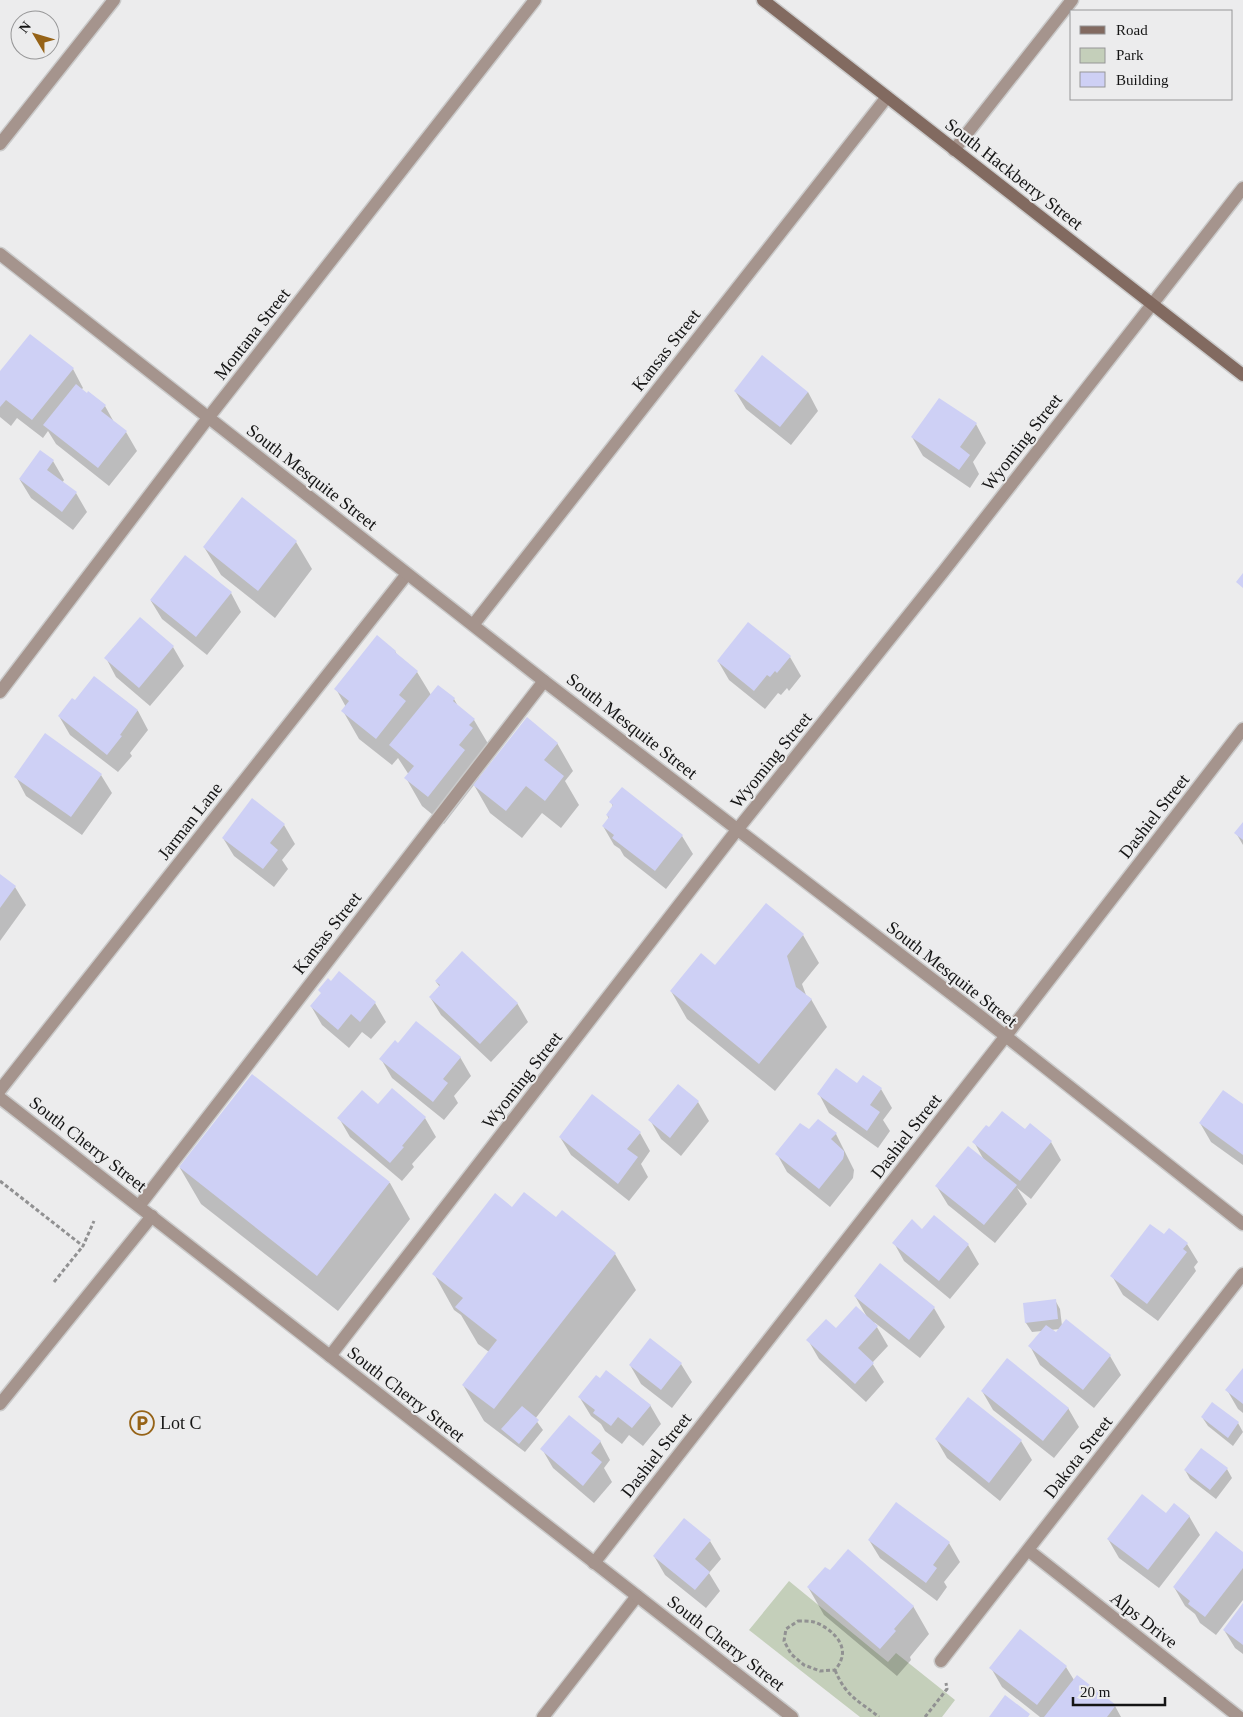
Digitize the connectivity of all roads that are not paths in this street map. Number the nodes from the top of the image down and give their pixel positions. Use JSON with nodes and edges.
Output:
{"nodes":[{"id":1,"x":114,"y":0,"type":"edge"},
{"id":2,"x":535,"y":0,"type":"edge"},
{"id":3,"x":763,"y":0,"type":"edge"},
{"id":4,"x":1072,"y":0,"type":"edge"},
{"id":5,"x":887,"y":97,"type":"junction"},
{"id":6,"x":0,"y":144,"type":"edge"},
{"id":7,"x":954,"y":150,"type":"junction"},
{"id":8,"x":1243,"y":188,"type":"edge"},
{"id":9,"x":0,"y":254,"type":"edge"},
{"id":10,"x":1152,"y":304,"type":"junction"},
{"id":11,"x":1243,"y":375,"type":"edge"},
{"id":12,"x":208,"y":418,"type":"junction"},
{"id":13,"x":407,"y":574,"type":"junction"},
{"id":14,"x":473,"y":625,"type":"junction"},
{"id":15,"x":544,"y":681,"type":"junction"},
{"id":16,"x":0,"y":692,"type":"edge"},
{"id":17,"x":1243,"y":729,"type":"edge"},
{"id":18,"x":737,"y":830,"type":"junction"},
{"id":19,"x":1005,"y":1037,"type":"junction"},
{"id":20,"x":0,"y":1090,"type":"edge"},
{"id":21,"x":0,"y":1098,"type":"edge"},
{"id":22,"x":139,"y":1206,"type":"junction"},
{"id":23,"x":152,"y":1216,"type":"junction"},
{"id":24,"x":1243,"y":1224,"type":"edge"},
{"id":25,"x":1243,"y":1274,"type":"edge"},
{"id":26,"x":330,"y":1356,"type":"junction"},
{"id":27,"x":0,"y":1404,"type":"edge"},
{"id":28,"x":1028,"y":1550,"type":"junction"},
{"id":29,"x":594,"y":1562,"type":"junction"},
{"id":30,"x":637,"y":1596,"type":"junction"},
{"id":31,"x":941,"y":1661,"type":"road end"},
{"id":32,"x":543,"y":1717,"type":"edge"},
{"id":33,"x":792,"y":1717,"type":"edge"},
{"id":34,"x":1239,"y":1717,"type":"edge"}],
"edges":[{"from":1,"to":6,"type":"street"},
{"from":2,"to":12,"type":"street","name":"Montana Street"},
{"from":3,"to":5,"type":"main road","name":"South Hackberry Street"},
{"from":4,"to":7,"type":"street"},
{"from":5,"to":7,"type":"main road","name":"South Hackberry Street"},
{"from":5,"to":14,"type":"street","name":"Kansas Street"},
{"from":7,"to":10,"type":"main road","name":"South Hackberry Street"},
{"from":8,"to":10,"type":"street","name":"Wyoming Street"},
{"from":9,"to":12,"type":"street","name":"South Mesquite Street"},
{"from":10,"to":11,"type":"main road","name":"South Hackberry Street"},
{"from":10,"to":18,"type":"street","name":"Wyoming Street"},
{"from":12,"to":13,"type":"street","name":"South Mesquite Street"},
{"from":12,"to":16,"type":"street","name":"Montana Street"},
{"from":13,"to":14,"type":"street","name":"South Mesquite Street"},
{"from":13,"to":20,"type":"street","name":"Jarman Lane"},
{"from":14,"to":15,"type":"street","name":"South Mesquite Street"},
{"from":15,"to":18,"type":"street","name":"South Mesquite Street"},
{"from":15,"to":22,"type":"street","name":"Kansas Street"},
{"from":17,"to":19,"type":"street","name":"Dashiel Street"},
{"from":18,"to":19,"type":"street","name":"South Mesquite Street"},
{"from":18,"to":26,"type":"street","name":"Wyoming Street"},
{"from":19,"to":24,"type":"street","name":"South Mesquite Street"},
{"from":19,"to":29,"type":"street","name":"Dashiel Street"},
{"from":21,"to":22,"type":"street","name":"South Cherry Street"},
{"from":22,"to":23,"type":"street","name":"South Cherry Street"},
{"from":23,"to":26,"type":"street","name":"South Cherry Street"},
{"from":23,"to":27,"type":"street"},
{"from":25,"to":28,"type":"street","name":"Dakota Street"},
{"from":26,"to":29,"type":"street","name":"South Cherry Street"},
{"from":28,"to":31,"type":"street","name":"Dakota Street"},
{"from":28,"to":34,"type":"street","name":"Alps Drive"},
{"from":29,"to":30,"type":"street","name":"South Cherry Street"},
{"from":30,"to":32,"type":"street"},
{"from":30,"to":33,"type":"street","name":"South Cherry Street"}]}
